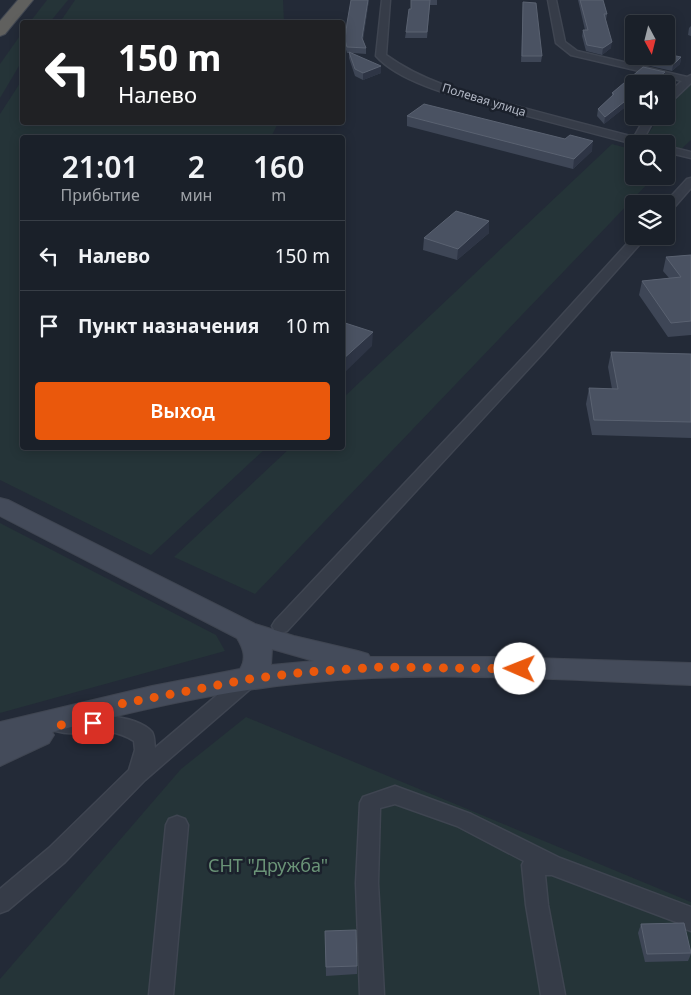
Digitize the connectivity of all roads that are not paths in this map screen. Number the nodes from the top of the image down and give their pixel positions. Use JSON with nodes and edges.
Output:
{"nodes":[{"id":1,"x":26,"y":0,"type":"edge"},
{"id":2,"x":386,"y":0,"type":"edge"},
{"id":3,"x":552,"y":0,"type":"edge"},
{"id":4,"x":0,"y":31,"type":"edge"},
{"id":5,"x":690,"y":79,"type":"edge"},
{"id":6,"x":675,"y":93,"type":"edge"},
{"id":7,"x":625,"y":138,"type":"edge"},
{"id":8,"x":675,"y":152,"type":"edge"},
{"id":9,"x":691,"y":156,"type":"edge"},
{"id":10,"x":691,"y":182,"type":"edge"},
{"id":11,"x":675,"y":199,"type":"edge"},
{"id":12,"x":633,"y":245,"type":"edge"},
{"id":13,"x":0,"y":506,"type":"edge"},
{"id":14,"x":281,"y":626,"type":"dead end"},
{"id":15,"x":246,"y":631,"type":"junction"},
{"id":16,"x":381,"y":667,"type":"junction"},
{"id":17,"x":691,"y":674,"type":"edge"},
{"id":18,"x":249,"y":679,"type":"junction"},
{"id":19,"x":110,"y":706,"type":"junction"},
{"id":20,"x":61,"y":725,"type":"junction"},
{"id":21,"x":0,"y":734,"type":"edge"},
{"id":22,"x":0,"y":754,"type":"edge"},
{"id":23,"x":138,"y":774,"type":"junction"},
{"id":24,"x":177,"y":825,"type":"dead end"},
{"id":25,"x":552,"y":865,"type":"junction"},
{"id":26,"x":0,"y":903,"type":"edge"},
{"id":27,"x":691,"y":921,"type":"edge"},
{"id":28,"x":161,"y":995,"type":"edge"},
{"id":29,"x":372,"y":995,"type":"edge"},
{"id":30,"x":553,"y":995,"type":"edge"}],
"edges":[{"from":1,"to":4,"type":"highway"},
{"from":2,"to":7,"type":"street","name":"Полевая улица"},
{"from":3,"to":5,"type":"street"},
{"from":5,"to":6,"type":"street"},
{"from":8,"to":9,"type":"street"},
{"from":10,"to":11,"type":"street"},
{"from":12,"to":14,"type":"street"},
{"from":13,"to":15,"type":"main road"},
{"from":15,"to":16,"type":"main road"},
{"from":15,"to":18,"type":"main road"},
{"from":16,"to":17,"type":"main road"},
{"from":16,"to":18,"type":"main road"},
{"from":18,"to":19,"type":"main road"},
{"from":18,"to":23,"type":"street"},
{"from":19,"to":20,"type":"main road"},
{"from":19,"to":21,"type":"main road"},
{"from":20,"to":22,"type":"main road"},
{"from":20,"to":23,"type":"street"},
{"from":23,"to":26,"type":"street"},
{"from":24,"to":28,"type":"street"},
{"from":25,"to":27,"type":"street"},
{"from":25,"to":29,"type":"street"},
{"from":25,"to":30,"type":"street"}]}
